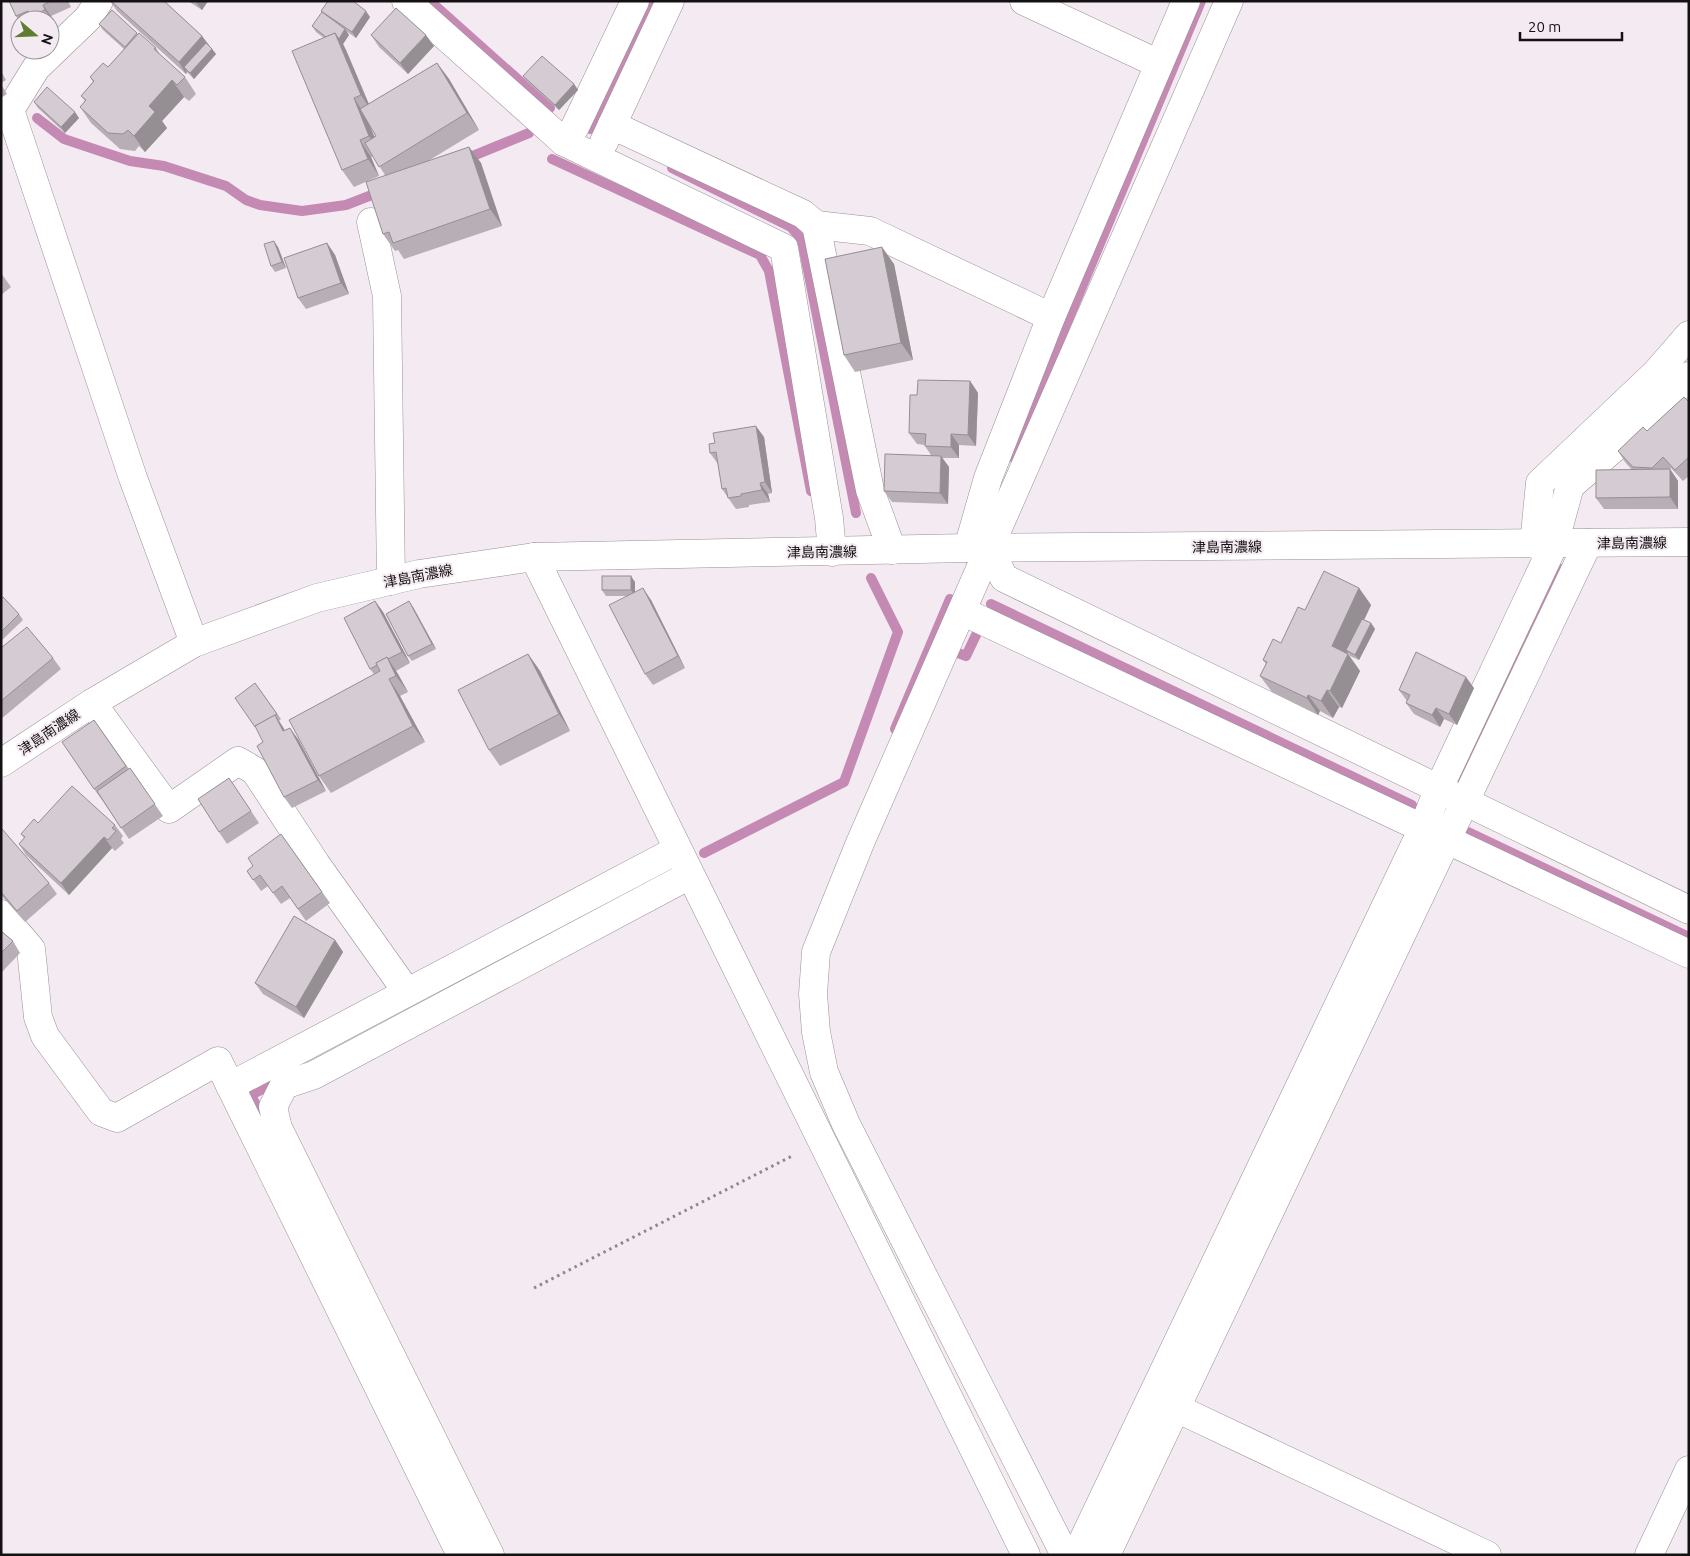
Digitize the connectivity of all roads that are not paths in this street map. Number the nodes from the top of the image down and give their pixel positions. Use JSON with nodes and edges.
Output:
{"nodes":[{"id":1,"x":99,"y":1,"type":"edge"},
{"id":2,"x":406,"y":1,"type":"edge"},
{"id":3,"x":635,"y":1,"type":"edge"},
{"id":4,"x":670,"y":1,"type":"edge"},
{"id":5,"x":1024,"y":1,"type":"edge"},
{"id":6,"x":1186,"y":1,"type":"edge"},
{"id":7,"x":1229,"y":1,"type":"edge"},
{"id":8,"x":1159,"y":64,"type":"junction"},
{"id":9,"x":5,"y":112,"type":"edge"},
{"id":10,"x":612,"y":125,"type":"junction"},
{"id":11,"x":564,"y":142,"type":"junction"},
{"id":12,"x":596,"y":159,"type":"junction"},
{"id":13,"x":371,"y":222,"type":"edge"},
{"id":14,"x":816,"y":225,"type":"junction"},
{"id":15,"x":1052,"y":317,"type":"junction"},
{"id":16,"x":1689,"y":335,"type":"edge"},
{"id":17,"x":1689,"y":376,"type":"edge"},
{"id":18,"x":1689,"y":542,"type":"edge"},
{"id":19,"x":1588,"y":543,"type":"junction"},
{"id":20,"x":1544,"y":544,"type":"junction"},
{"id":21,"x":979,"y":549,"type":"junction"},
{"id":22,"x":892,"y":550,"type":"junction"},
{"id":23,"x":832,"y":552,"type":"junction"},
{"id":24,"x":534,"y":557,"type":"junction"},
{"id":25,"x":392,"y":581,"type":"junction"},
{"id":26,"x":962,"y":611,"type":"junction"},
{"id":27,"x":194,"y":643,"type":"junction"},
{"id":28,"x":92,"y":703,"type":"junction"},
{"id":29,"x":1,"y":763,"type":"edge"},
{"id":30,"x":1438,"y":790,"type":"junction"},
{"id":31,"x":1465,"y":802,"type":"junction"},
{"id":32,"x":1435,"y":833,"type":"junction"},
{"id":33,"x":677,"y":850,"type":"junction"},
{"id":34,"x":690,"y":875,"type":"junction"},
{"id":35,"x":1689,"y":910,"type":"edge"},
{"id":36,"x":1,"y":914,"type":"edge"},
{"id":37,"x":1689,"y":954,"type":"edge"},
{"id":38,"x":408,"y":992,"type":"junction"},
{"id":39,"x":230,"y":1086,"type":"junction"},
{"id":40,"x":1176,"y":1408,"type":"junction"},
{"id":41,"x":1689,"y":1470,"type":"edge"},
{"id":42,"x":469,"y":1551,"type":"edge"},
{"id":43,"x":1026,"y":1555,"type":"edge"},
{"id":44,"x":1065,"y":1555,"type":"edge"},
{"id":45,"x":1072,"y":1555,"type":"edge"},
{"id":46,"x":1106,"y":1555,"type":"edge"},
{"id":47,"x":1487,"y":1555,"type":"edge"},
{"id":48,"x":1649,"y":1555,"type":"edge"}],
"edges":[{"from":1,"to":9,"type":"street"},
{"from":2,"to":11,"type":"street"},
{"from":3,"to":11,"type":"street"},
{"from":4,"to":10,"type":"street"},
{"from":5,"to":8,"type":"street"},
{"from":6,"to":8,"type":"street"},
{"from":7,"to":21,"type":"street"},
{"from":8,"to":15,"type":"street"},
{"from":9,"to":27,"type":"street"},
{"from":10,"to":12,"type":"street"},
{"from":10,"to":14,"type":"street"},
{"from":11,"to":12,"type":"street"},
{"from":12,"to":23,"type":"street"},
{"from":13,"to":25,"type":"street"},
{"from":14,"to":15,"type":"street"},
{"from":14,"to":22,"type":"street"},
{"from":15,"to":21,"type":"street"},
{"from":16,"to":20,"type":"street"},
{"from":17,"to":20,"type":"street"},
{"from":18,"to":19,"type":"street","name":"津島南濃線"},
{"from":19,"to":20,"type":"street","name":"津島南濃線"},
{"from":19,"to":31,"type":"street"},
{"from":20,"to":21,"type":"street","name":"津島南濃線"},
{"from":20,"to":30,"type":"street"},
{"from":21,"to":22,"type":"street","name":"津島南濃線"},
{"from":21,"to":26,"type":"street"},
{"from":21,"to":30,"type":"street"},
{"from":22,"to":23,"type":"street","name":"津島南濃線"},
{"from":23,"to":24,"type":"street","name":"津島南濃線"},
{"from":24,"to":25,"type":"street","name":"津島南濃線"},
{"from":24,"to":33,"type":"street"},
{"from":25,"to":27,"type":"street","name":"津島南濃線"},
{"from":26,"to":32,"type":"street"},
{"from":26,"to":44,"type":"street"},
{"from":27,"to":28,"type":"street","name":"津島南濃線"},
{"from":28,"to":29,"type":"street","name":"津島南濃線"},
{"from":28,"to":38,"type":"street"},
{"from":30,"to":31,"type":"street"},
{"from":30,"to":32,"type":"street"},
{"from":31,"to":32,"type":"street"},
{"from":31,"to":35,"type":"street"},
{"from":32,"to":37,"type":"street"},
{"from":32,"to":40,"type":"street"},
{"from":32,"to":45,"type":"street"},
{"from":33,"to":34,"type":"street"},
{"from":33,"to":38,"type":"street"},
{"from":34,"to":42,"type":"street"},
{"from":34,"to":43,"type":"street"},
{"from":36,"to":39,"type":"street"},
{"from":38,"to":39,"type":"street"},
{"from":39,"to":42,"type":"street"},
{"from":40,"to":46,"type":"street"},
{"from":40,"to":47,"type":"street"},
{"from":41,"to":48,"type":"street"}]}
